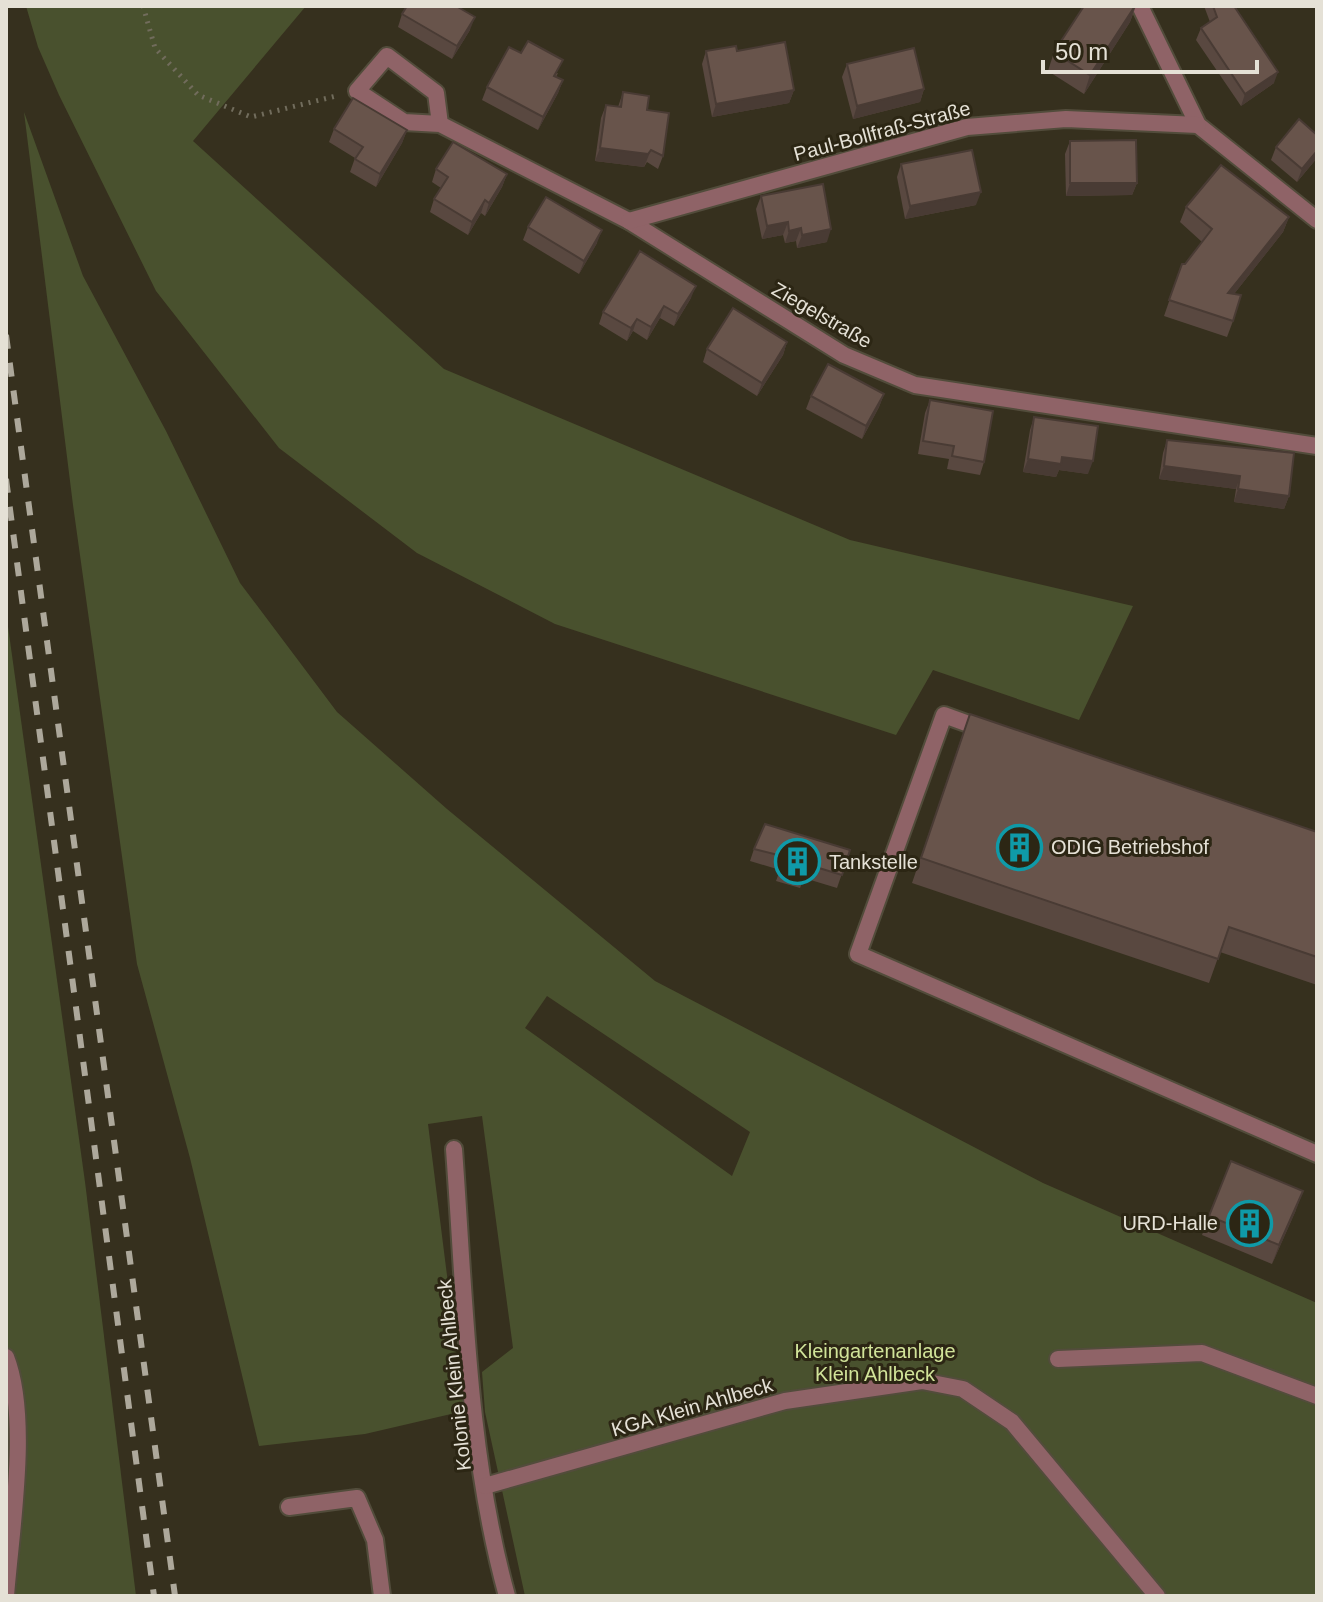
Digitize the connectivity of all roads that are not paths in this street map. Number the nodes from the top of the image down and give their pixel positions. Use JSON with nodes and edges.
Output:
{"nodes":[{"id":1,"x":1140,"y":6,"type":"edge"},
{"id":2,"x":440,"y":124,"type":"junction"},
{"id":3,"x":1198,"y":125,"type":"junction"},
{"id":4,"x":1317,"y":220,"type":"edge"},
{"id":5,"x":629,"y":221,"type":"junction"},
{"id":6,"x":1317,"y":446,"type":"edge"},
{"id":7,"x":1004,"y":737,"type":"edge"},
{"id":8,"x":454,"y":1149,"type":"dead end"},
{"id":9,"x":1317,"y":1154,"type":"edge"},
{"id":10,"x":6,"y":1357,"type":"edge"},
{"id":11,"x":1058,"y":1359,"type":"dead end"},
{"id":12,"x":1317,"y":1396,"type":"edge"},
{"id":13,"x":485,"y":1486,"type":"junction"},
{"id":14,"x":289,"y":1507,"type":"dead end"},
{"id":15,"x":6,"y":1596,"type":"edge"},
{"id":16,"x":382,"y":1596,"type":"edge"},
{"id":17,"x":507,"y":1596,"type":"edge"},
{"id":18,"x":1157,"y":1596,"type":"edge"}],
"edges":[{"from":1,"to":3,"type":"street"},
{"from":2,"to":2,"type":"street","name":"Ziegelstraße"},
{"from":2,"to":5,"type":"street","name":"Ziegelstraße"},
{"from":3,"to":4,"type":"street"},
{"from":3,"to":5,"type":"street","name":"Paul-Bollfraß-Straße"},
{"from":5,"to":6,"type":"street","name":"Ziegelstraße"},
{"from":7,"to":9,"type":"street"},
{"from":8,"to":13,"type":"street","name":"Kolonie Klein Ahlbeck"},
{"from":10,"to":15,"type":"street"},
{"from":11,"to":12,"type":"street"},
{"from":13,"to":17,"type":"street","name":"Kolonie Klein Ahlbeck"},
{"from":13,"to":18,"type":"street","name":"KGA Klein Ahlbeck"},
{"from":14,"to":16,"type":"street"}]}
